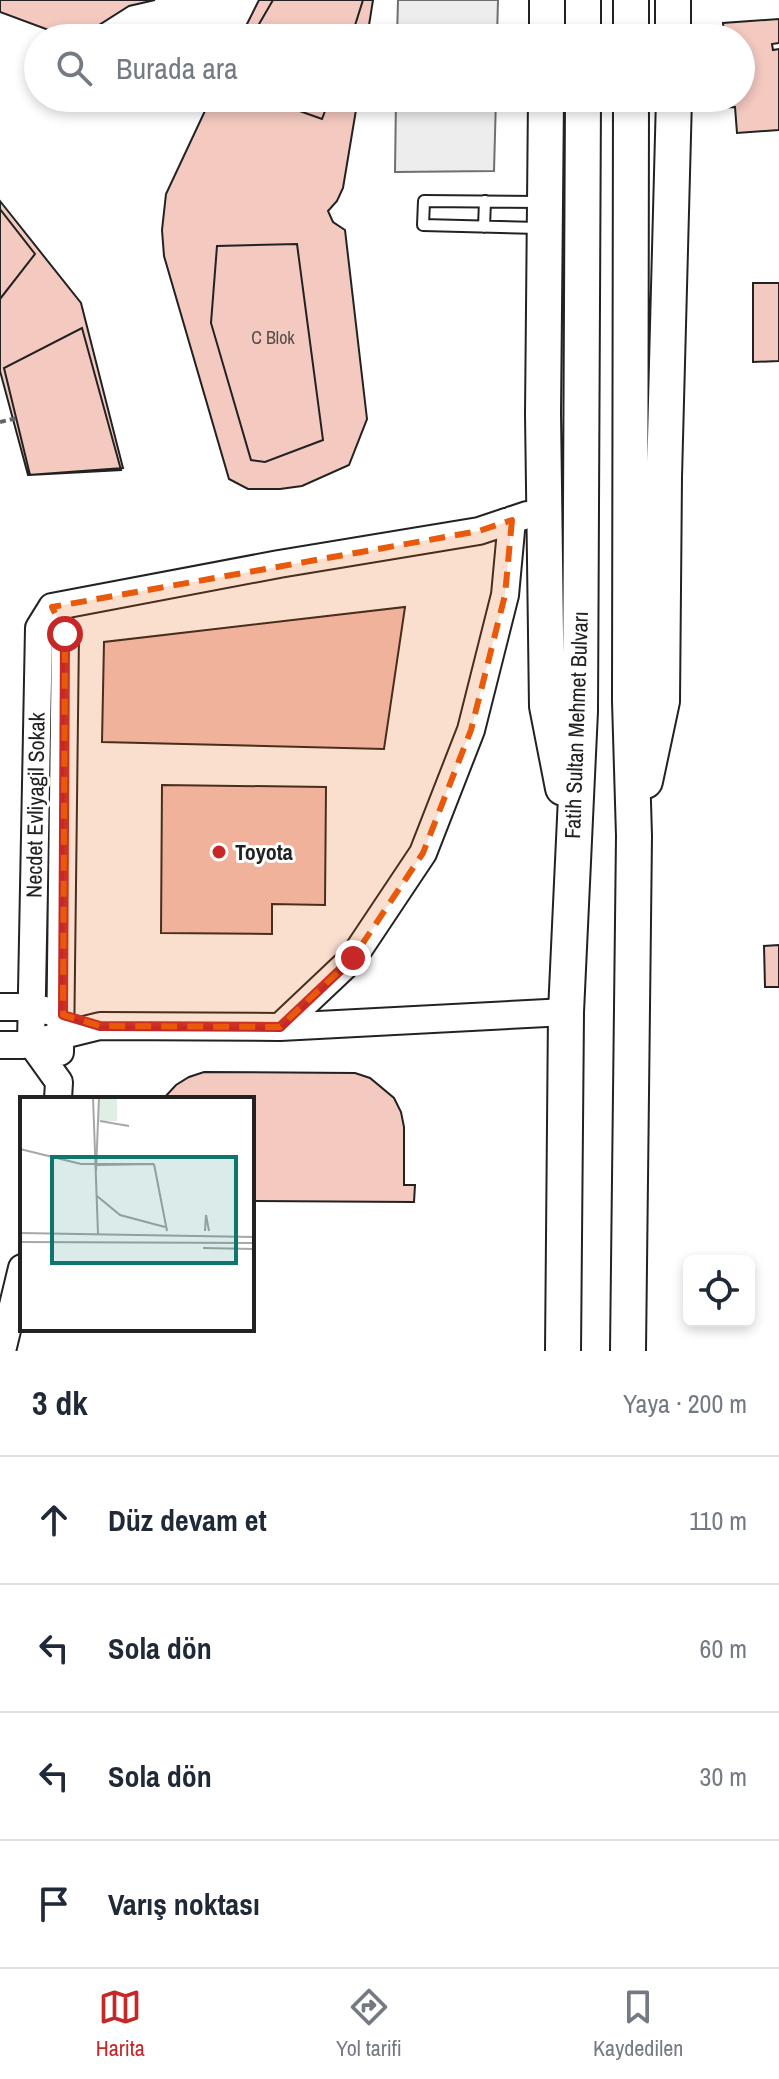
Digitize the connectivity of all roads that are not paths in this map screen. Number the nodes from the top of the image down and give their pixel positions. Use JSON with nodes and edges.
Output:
{"nodes":[{"id":1,"x":547,"y":0,"type":"edge"},
{"id":2,"x":583,"y":0,"type":"edge"},
{"id":3,"x":631,"y":0,"type":"edge"},
{"id":4,"x":673,"y":0,"type":"edge"},
{"id":5,"x":547,"y":24,"type":"edge"},
{"id":6,"x":583,"y":24,"type":"edge"},
{"id":7,"x":631,"y":24,"type":"edge"},
{"id":8,"x":673,"y":24,"type":"edge"},
{"id":9,"x":546,"y":112,"type":"edge"},
{"id":10,"x":583,"y":112,"type":"edge"},
{"id":11,"x":631,"y":112,"type":"edge"},
{"id":12,"x":674,"y":112,"type":"edge"},
{"id":13,"x":485,"y":201,"type":"junction"},
{"id":14,"x":545,"y":215,"type":"junction"},
{"id":15,"x":484,"y":227,"type":"junction"},
{"id":16,"x":544,"y":509,"type":"junction"},
{"id":17,"x":512,"y":520,"type":"junction"},
{"id":18,"x":52,"y":607,"type":"junction"},
{"id":19,"x":634,"y":836,"type":"junction"},
{"id":20,"x":573,"y":838,"type":"junction"},
{"id":21,"x":0,"y":1007,"type":"edge"},
{"id":22,"x":31,"y":1007,"type":"junction"},
{"id":23,"x":566,"y":1012,"type":"junction"},
{"id":24,"x":62,"y":1025,"type":"junction"},
{"id":25,"x":280,"y":1027,"type":"junction"},
{"id":26,"x":31,"y":1043,"type":"junction"},
{"id":27,"x":0,"y":1045,"type":"edge"},
{"id":28,"x":58,"y":1091,"type":"edge"},
{"id":29,"x":20,"y":1276,"type":"edge"},
{"id":30,"x":2,"y":1351,"type":"edge"},
{"id":31,"x":563,"y":1351,"type":"edge"},
{"id":32,"x":628,"y":1351,"type":"edge"}],
"edges":[{"from":1,"to":5,"type":"highway"},
{"from":2,"to":6,"type":"highway"},
{"from":3,"to":7,"type":"highway"},
{"from":4,"to":8,"type":"highway"},
{"from":9,"to":14,"type":"highway"},
{"from":10,"to":20,"type":"highway","name":"Fatih Sultan Mehmet Bulvarı"},
{"from":11,"to":19,"type":"highway"},
{"from":12,"to":19,"type":"highway"},
{"from":13,"to":14,"type":"lane"},
{"from":13,"to":15,"type":"lane"},
{"from":13,"to":15,"type":"lane"},
{"from":14,"to":15,"type":"lane"},
{"from":14,"to":16,"type":"highway"},
{"from":16,"to":17,"type":"street"},
{"from":16,"to":20,"type":"highway"},
{"from":17,"to":18,"type":"street"},
{"from":17,"to":25,"type":"street"},
{"from":18,"to":22,"type":"street","name":"Necdet Evliyagil Sokak"},
{"from":18,"to":24,"type":"street"},
{"from":19,"to":32,"type":"highway"},
{"from":20,"to":23,"type":"highway","name":"Fatih Sultan Mehmet Bulvarı"},
{"from":21,"to":22,"type":"street"},
{"from":22,"to":24,"type":"street"},
{"from":22,"to":26,"type":"street","name":"Necdet Evliyagil Sokak"},
{"from":23,"to":25,"type":"street"},
{"from":23,"to":31,"type":"highway","name":"Fatih Sultan Mehmet Bulvarı"},
{"from":24,"to":25,"type":"street"},
{"from":24,"to":26,"type":"street"},
{"from":24,"to":28,"type":"street"},
{"from":26,"to":27,"type":"street"},
{"from":26,"to":28,"type":"street"},
{"from":29,"to":30,"type":"street"}]}
